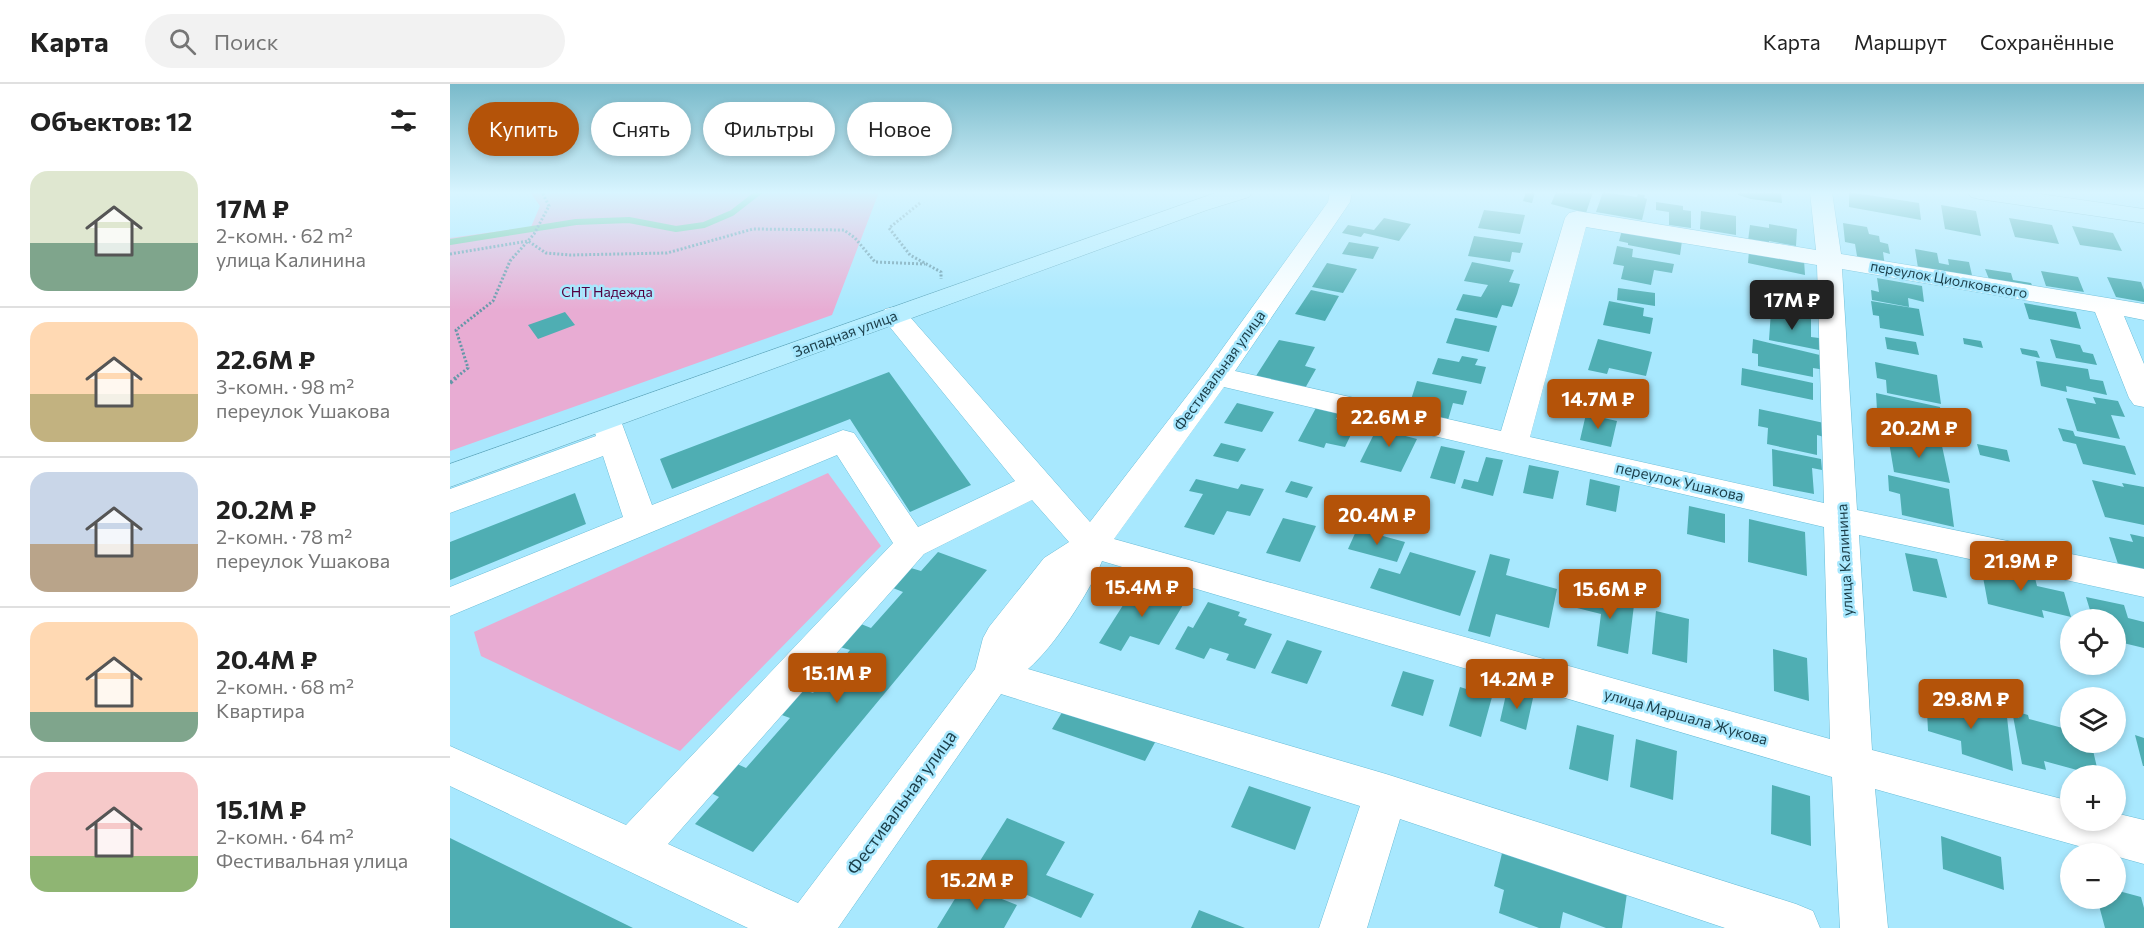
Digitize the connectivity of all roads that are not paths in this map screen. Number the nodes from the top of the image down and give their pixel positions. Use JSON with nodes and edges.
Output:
{"nodes":[{"id":1,"x":1130,"y":231,"type":"edge"},
{"id":2,"x":1318,"y":231,"type":"edge"},
{"id":3,"x":1573,"y":231,"type":"edge"},
{"id":4,"x":1659,"y":231,"type":"edge"},
{"id":5,"x":1826,"y":231,"type":"edge"},
{"id":6,"x":1829,"y":259,"type":"junction"},
{"id":7,"x":2106,"y":306,"type":"junction"},
{"id":8,"x":2144,"y":312,"type":"edge"},
{"id":9,"x":894,"y":315,"type":"junction"},
{"id":10,"x":1216,"y":376,"type":"junction"},
{"id":11,"x":2144,"y":398,"type":"edge"},
{"id":12,"x":609,"y":430,"type":"junction"},
{"id":13,"x":1513,"y":442,"type":"junction"},
{"id":14,"x":450,"y":476,"type":"edge"},
{"id":15,"x":1036,"y":484,"type":"junction"},
{"id":16,"x":450,"y":501,"type":"edge"},
{"id":17,"x":1842,"y":519,"type":"junction"},
{"id":18,"x":641,"y":522,"type":"junction"},
{"id":19,"x":1091,"y":544,"type":"junction"},
{"id":20,"x":912,"y":545,"type":"junction"},
{"id":21,"x":2144,"y":583,"type":"edge"},
{"id":22,"x":450,"y":602,"type":"edge"},
{"id":23,"x":993,"y":675,"type":"junction"},
{"id":24,"x":1852,"y":764,"type":"junction"},
{"id":25,"x":450,"y":765,"type":"edge"},
{"id":26,"x":1386,"y":794,"type":"junction"},
{"id":27,"x":2144,"y":842,"type":"edge"},
{"id":28,"x":633,"y":850,"type":"junction"},
{"id":29,"x":800,"y":928,"type":"edge"},
{"id":30,"x":809,"y":928,"type":"edge"},
{"id":31,"x":1343,"y":928,"type":"edge"},
{"id":32,"x":1796,"y":928,"type":"edge"},
{"id":33,"x":1864,"y":928,"type":"edge"}],
"edges":[{"from":1,"to":9,"type":"main road","name":"Западная улица"},
{"from":2,"to":10,"type":"street","name":"Фестивальная улица"},
{"from":3,"to":13,"type":"street","name":"переулок Циолковского"},
{"from":4,"to":6,"type":"street","name":"переулок Циолковского"},
{"from":5,"to":6,"type":"street","name":"улица Калинина"},
{"from":6,"to":7,"type":"street","name":"переулок Циолковского"},
{"from":6,"to":17,"type":"street","name":"улица Калинина"},
{"from":7,"to":8,"type":"street","name":"переулок Циолковского"},
{"from":7,"to":11,"type":"street"},
{"from":9,"to":12,"type":"main road","name":"Западная улица"},
{"from":9,"to":15,"type":"street"},
{"from":10,"to":13,"type":"street","name":"переулок Ушакова"},
{"from":10,"to":19,"type":"street","name":"Фестивальная улица"},
{"from":12,"to":14,"type":"main road","name":"Западная улица"},
{"from":12,"to":16,"type":"street"},
{"from":12,"to":18,"type":"street"},
{"from":13,"to":17,"type":"street","name":"переулок Ушакова"},
{"from":15,"to":19,"type":"street"},
{"from":15,"to":20,"type":"street"},
{"from":17,"to":21,"type":"street","name":"переулок Ушакова"},
{"from":17,"to":24,"type":"street","name":"улица Калинина"},
{"from":18,"to":20,"type":"street"},
{"from":18,"to":22,"type":"street"},
{"from":19,"to":23,"type":"street","name":"Фестивальная улица"},
{"from":19,"to":24,"type":"street","name":"улица Маршала Жукова"},
{"from":20,"to":28,"type":"street"},
{"from":23,"to":26,"type":"street"},
{"from":23,"to":30,"type":"street","name":"Фестивальная улица"},
{"from":24,"to":27,"type":"street","name":"улица Маршала Жукова"},
{"from":24,"to":33,"type":"street","name":"улица Калинина"},
{"from":25,"to":28,"type":"street"},
{"from":26,"to":31,"type":"street"},
{"from":26,"to":32,"type":"street"},
{"from":28,"to":29,"type":"street"}]}
